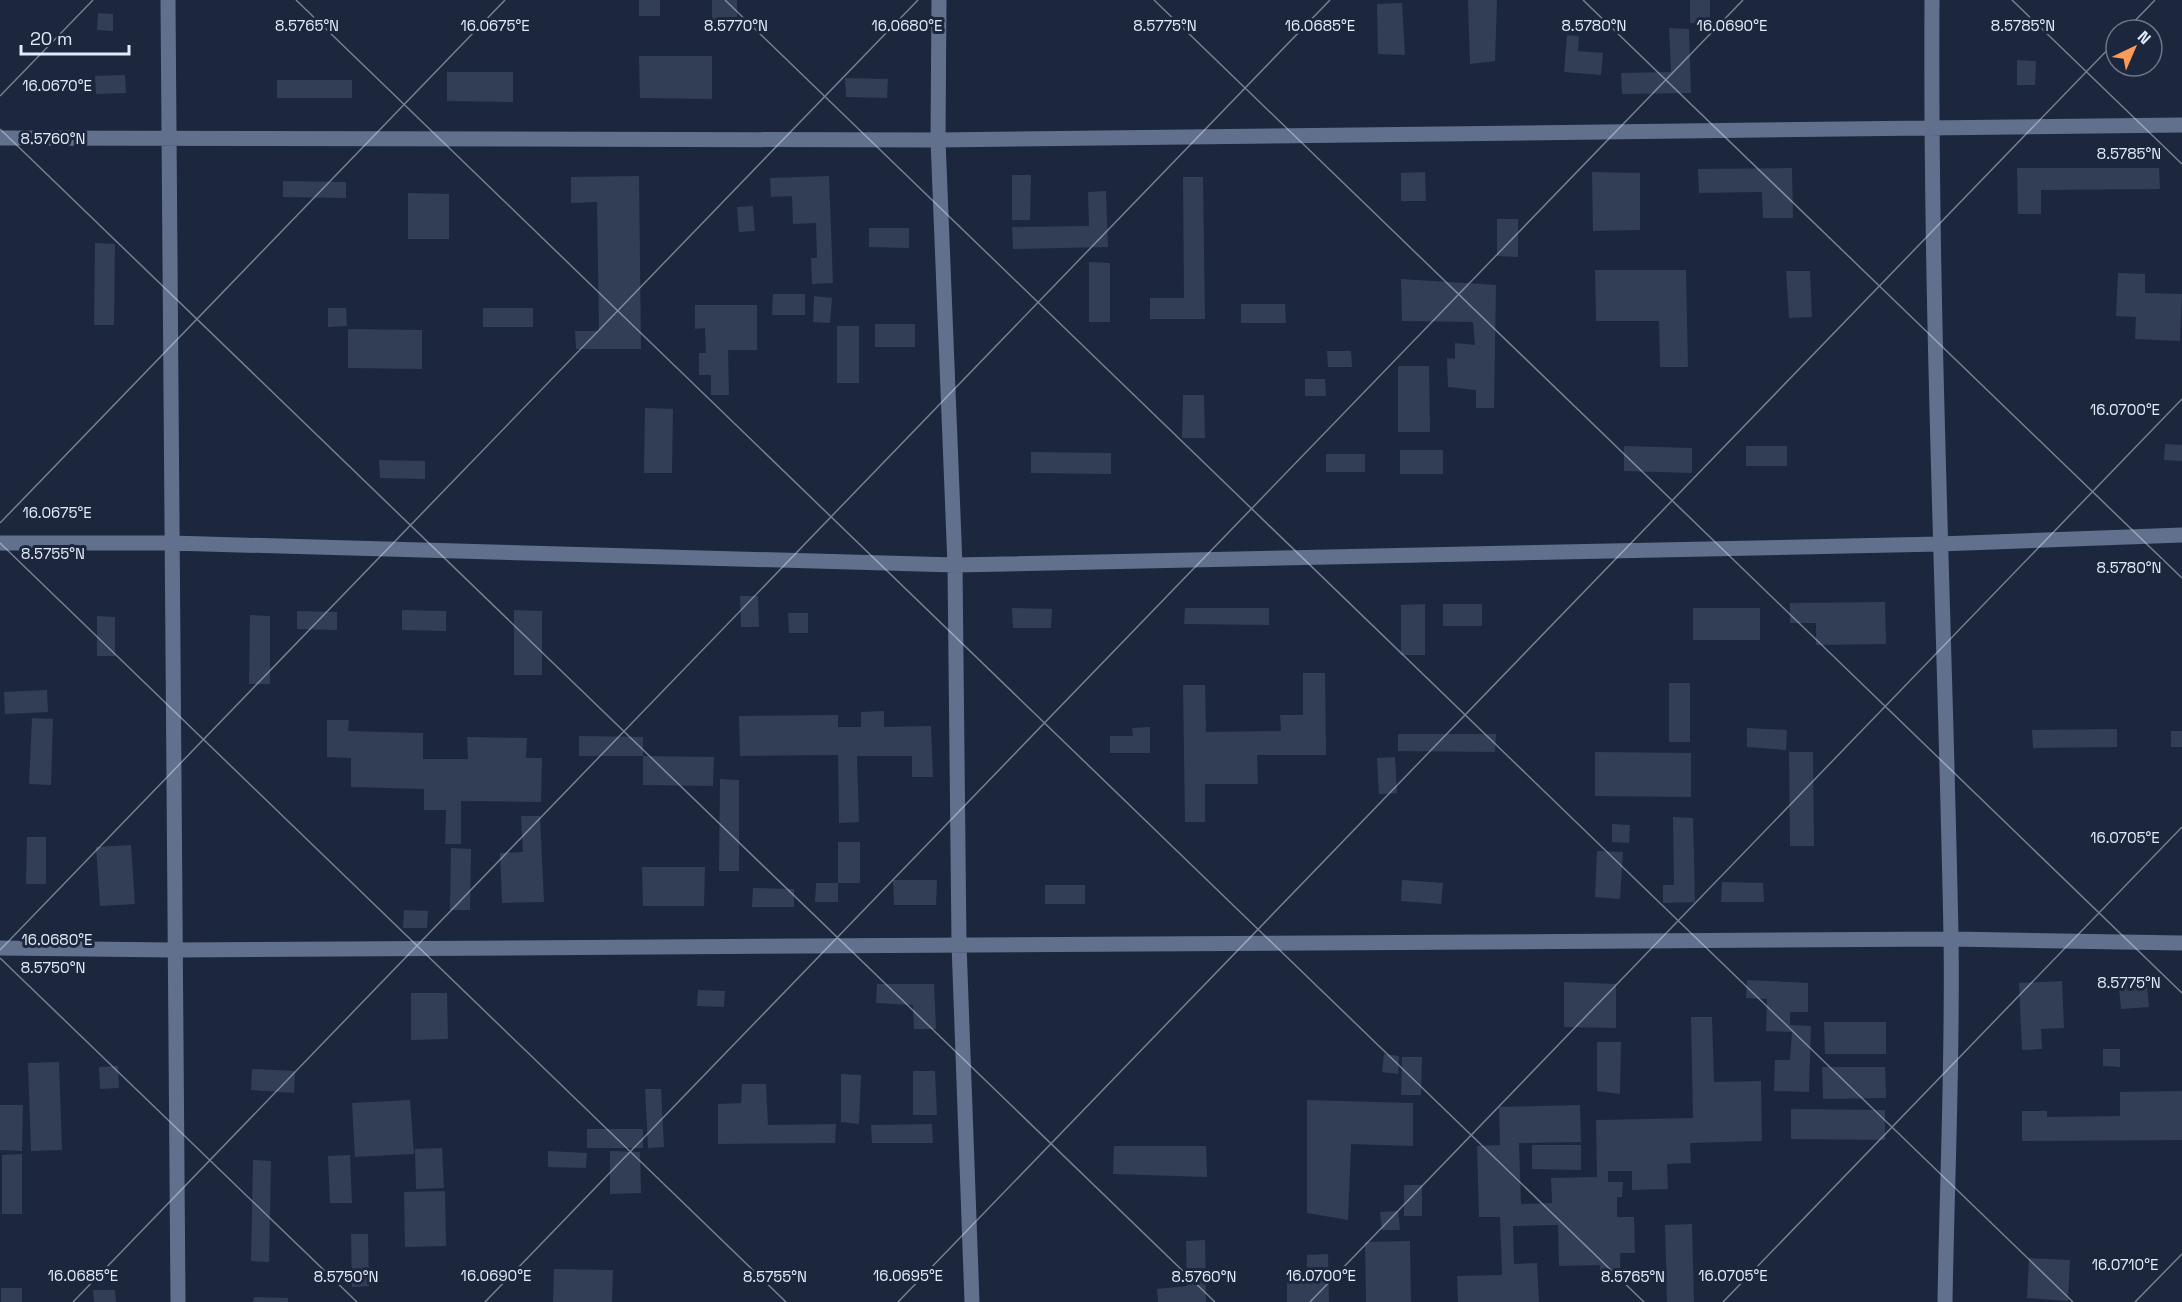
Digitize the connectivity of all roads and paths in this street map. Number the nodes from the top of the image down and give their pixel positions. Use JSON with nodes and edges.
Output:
{"nodes":[{"id":1,"x":168,"y":0,"type":"edge"},
{"id":2,"x":939,"y":0,"type":"edge"},
{"id":3,"x":1932,"y":0,"type":"edge"},
{"id":4,"x":2182,"y":125,"type":"edge"},
{"id":5,"x":1931,"y":127,"type":"junction"},
{"id":6,"x":169,"y":136,"type":"junction"},
{"id":7,"x":0,"y":138,"type":"edge"},
{"id":8,"x":938,"y":140,"type":"junction"},
{"id":9,"x":2182,"y":536,"type":"edge"},
{"id":10,"x":0,"y":543,"type":"edge"},
{"id":11,"x":171,"y":543,"type":"junction"},
{"id":12,"x":1939,"y":544,"type":"junction"},
{"id":13,"x":955,"y":565,"type":"junction"},
{"id":14,"x":1951,"y":939,"type":"junction"},
{"id":15,"x":2182,"y":943,"type":"edge"},
{"id":16,"x":959,"y":944,"type":"junction"},
{"id":17,"x":0,"y":948,"type":"edge"},
{"id":18,"x":173,"y":950,"type":"junction"},
{"id":19,"x":178,"y":1302,"type":"edge"},
{"id":20,"x":972,"y":1302,"type":"edge"},
{"id":21,"x":1945,"y":1302,"type":"edge"}],
"edges":[{"from":1,"to":6,"type":"street"},
{"from":2,"to":8,"type":"street"},
{"from":3,"to":5,"type":"street"},
{"from":4,"to":5,"type":"street"},
{"from":5,"to":8,"type":"street"},
{"from":5,"to":12,"type":"street"},
{"from":6,"to":7,"type":"street"},
{"from":6,"to":8,"type":"street"},
{"from":6,"to":11,"type":"street"},
{"from":8,"to":13,"type":"street"},
{"from":9,"to":12,"type":"street"},
{"from":10,"to":11,"type":"street"},
{"from":11,"to":13,"type":"street"},
{"from":11,"to":18,"type":"street"},
{"from":12,"to":13,"type":"street"},
{"from":12,"to":14,"type":"street"},
{"from":13,"to":16,"type":"street"},
{"from":14,"to":15,"type":"street"},
{"from":14,"to":16,"type":"street"},
{"from":14,"to":21,"type":"street"},
{"from":16,"to":18,"type":"street"},
{"from":16,"to":20,"type":"street"},
{"from":17,"to":18,"type":"street"},
{"from":18,"to":19,"type":"street"}]}
